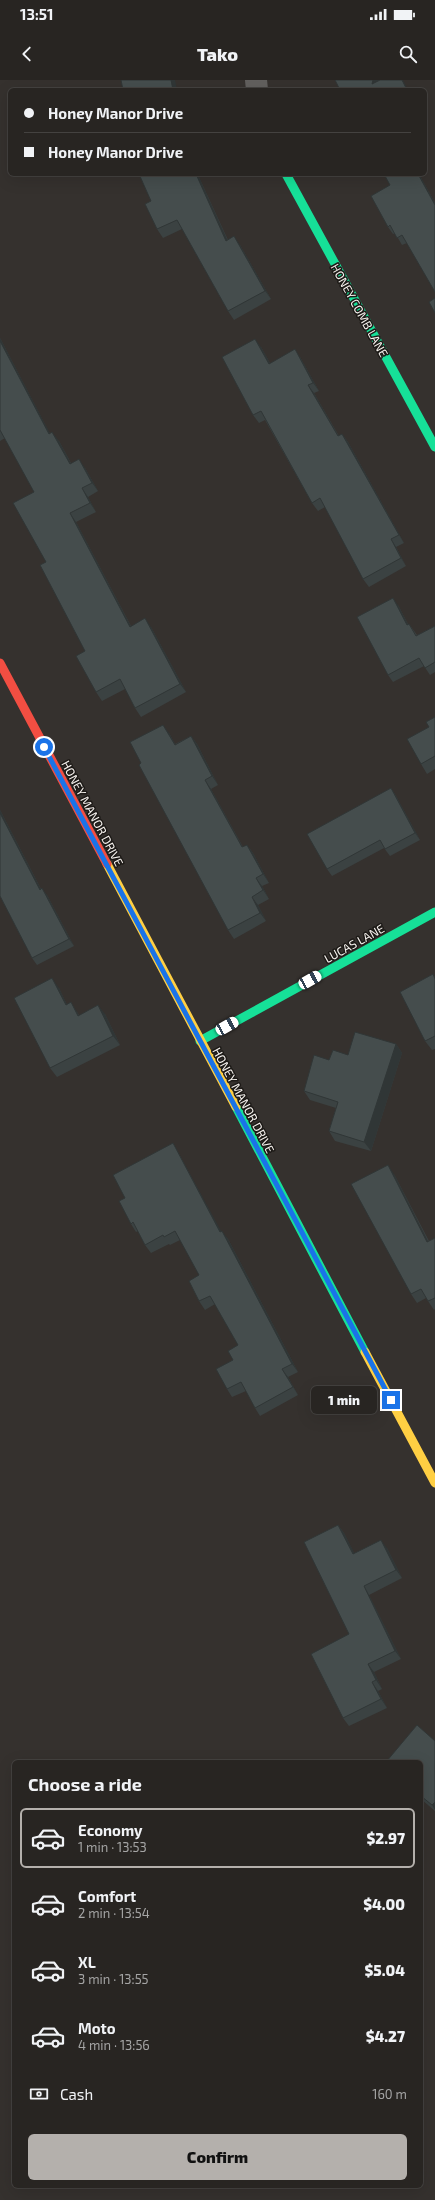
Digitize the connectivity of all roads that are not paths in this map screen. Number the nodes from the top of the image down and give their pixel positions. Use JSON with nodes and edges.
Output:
{"nodes":[{"id":1,"x":287,"y":176,"type":"edge"},
{"id":2,"x":435,"y":447,"type":"edge"},
{"id":3,"x":0,"y":663,"type":"edge"},
{"id":4,"x":435,"y":912,"type":"edge"},
{"id":5,"x":200,"y":1041,"type":"junction"},
{"id":6,"x":435,"y":1483,"type":"edge"}],
"edges":[{"from":1,"to":2,"type":"street","name":"HONEY COMB LANE"},
{"from":3,"to":5,"type":"street","name":"HONEY MANOR DRIVE"},
{"from":4,"to":5,"type":"street","name":"LUCAS LANE"},
{"from":5,"to":6,"type":"street","name":"HONEY MANOR DRIVE"}]}
